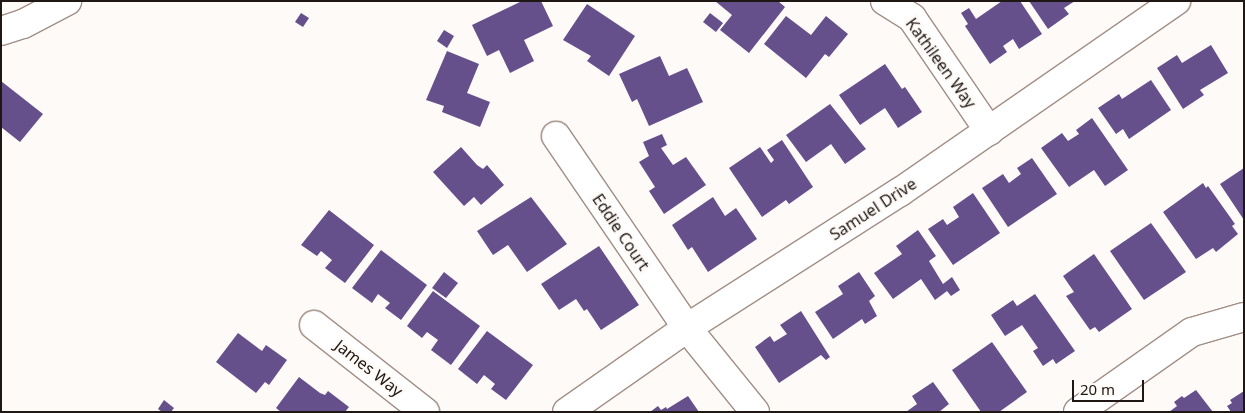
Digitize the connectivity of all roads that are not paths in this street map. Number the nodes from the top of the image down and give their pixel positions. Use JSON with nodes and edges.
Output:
{"nodes":[{"id":1,"x":68,"y":1,"type":"edge"},
{"id":2,"x":885,"y":1,"type":"edge"},
{"id":3,"x":1176,"y":1,"type":"edge"},
{"id":4,"x":1,"y":31,"type":"edge"},
{"id":5,"x":989,"y":131,"type":"junction"},
{"id":6,"x":556,"y":136,"type":"dead end"},
{"id":7,"x":1244,"y":318,"type":"edge"},
{"id":8,"x":314,"y":325,"type":"dead end"},
{"id":9,"x":687,"y":328,"type":"junction"},
{"id":10,"x":425,"y":412,"type":"edge"},
{"id":11,"x":567,"y":412,"type":"edge"},
{"id":12,"x":755,"y":412,"type":"edge"},
{"id":13,"x":1078,"y":412,"type":"edge"}],
"edges":[{"from":1,"to":4,"type":"street"},
{"from":2,"to":5,"type":"street","name":"Kathileen Way"},
{"from":3,"to":5,"type":"street","name":"Samuel Drive"},
{"from":5,"to":9,"type":"street","name":"Samuel Drive"},
{"from":6,"to":9,"type":"street","name":"Eddie Court"},
{"from":7,"to":13,"type":"street"},
{"from":8,"to":10,"type":"street","name":"James Way"},
{"from":9,"to":11,"type":"street","name":"Samuel Drive"},
{"from":9,"to":12,"type":"street","name":"Eddie Court"}]}
